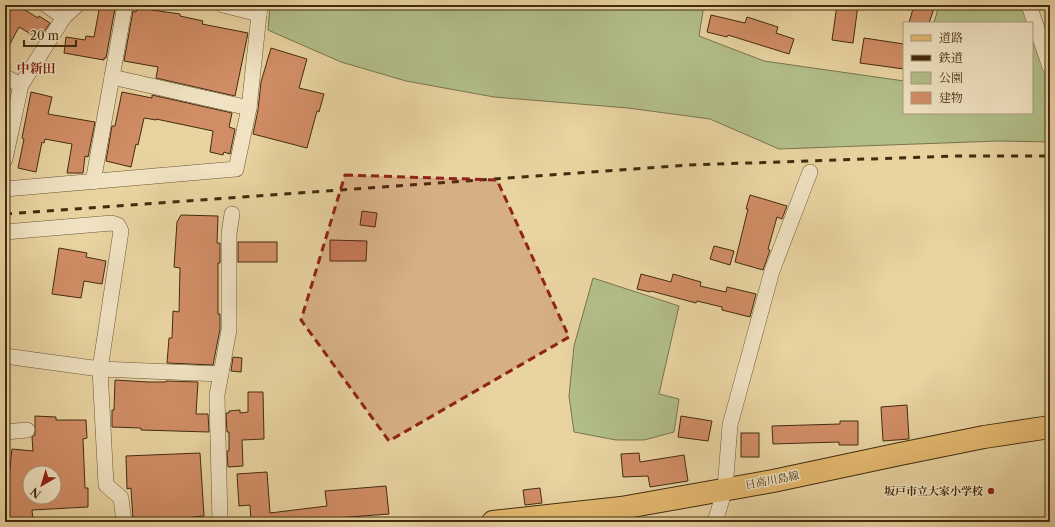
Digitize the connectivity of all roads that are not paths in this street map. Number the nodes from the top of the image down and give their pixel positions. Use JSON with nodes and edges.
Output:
{"nodes":[{"id":1,"x":46,"y":5,"type":"edge"},
{"id":2,"x":77,"y":5,"type":"edge"},
{"id":3,"x":125,"y":5,"type":"edge"},
{"id":4,"x":223,"y":5,"type":"edge"},
{"id":5,"x":1029,"y":5,"type":"edge"},
{"id":6,"x":259,"y":9,"type":"edge"},
{"id":7,"x":64,"y":17,"type":"junction"},
{"id":8,"x":1050,"y":67,"type":"edge"},
{"id":9,"x":5,"y":77,"type":"edge"},
{"id":10,"x":112,"y":77,"type":"junction"},
{"id":11,"x":21,"y":85,"type":"junction"},
{"id":12,"x":249,"y":108,"type":"junction"},
{"id":13,"x":5,"y":155,"type":"edge"},
{"id":14,"x":810,"y":172,"type":"dead end"},
{"id":15,"x":93,"y":182,"type":"junction"},
{"id":16,"x":5,"y":189,"type":"edge"},
{"id":17,"x":232,"y":214,"type":"dead end"},
{"id":18,"x":5,"y":232,"type":"edge"},
{"id":19,"x":5,"y":356,"type":"edge"},
{"id":20,"x":100,"y":369,"type":"junction"},
{"id":21,"x":221,"y":374,"type":"junction"},
{"id":22,"x":1050,"y":427,"type":"edge"},
{"id":23,"x":26,"y":430,"type":"dead end"},
{"id":24,"x":5,"y":432,"type":"edge"},
{"id":25,"x":726,"y":489,"type":"junction"},
{"id":26,"x":124,"y":522,"type":"edge"},
{"id":27,"x":220,"y":522,"type":"edge"},
{"id":28,"x":493,"y":522,"type":"edge"},
{"id":29,"x":715,"y":522,"type":"edge"}],
"edges":[{"from":1,"to":7,"type":"street"},
{"from":2,"to":7,"type":"street"},
{"from":3,"to":10,"type":"street"},
{"from":4,"to":6,"type":"street"},
{"from":5,"to":8,"type":"street"},
{"from":6,"to":12,"type":"street"},
{"from":7,"to":11,"type":"street"},
{"from":9,"to":11,"type":"street"},
{"from":10,"to":12,"type":"street"},
{"from":10,"to":15,"type":"street"},
{"from":11,"to":13,"type":"street"},
{"from":12,"to":15,"type":"street"},
{"from":14,"to":25,"type":"street"},
{"from":15,"to":16,"type":"street"},
{"from":17,"to":21,"type":"street"},
{"from":18,"to":20,"type":"street"},
{"from":19,"to":20,"type":"street"},
{"from":20,"to":21,"type":"street"},
{"from":20,"to":26,"type":"street"},
{"from":21,"to":27,"type":"street"},
{"from":22,"to":25,"type":"main road","name":"日高川島線"},
{"from":23,"to":24,"type":"street"},
{"from":25,"to":28,"type":"main road","name":"日高川島線"},
{"from":25,"to":29,"type":"street"}]}
